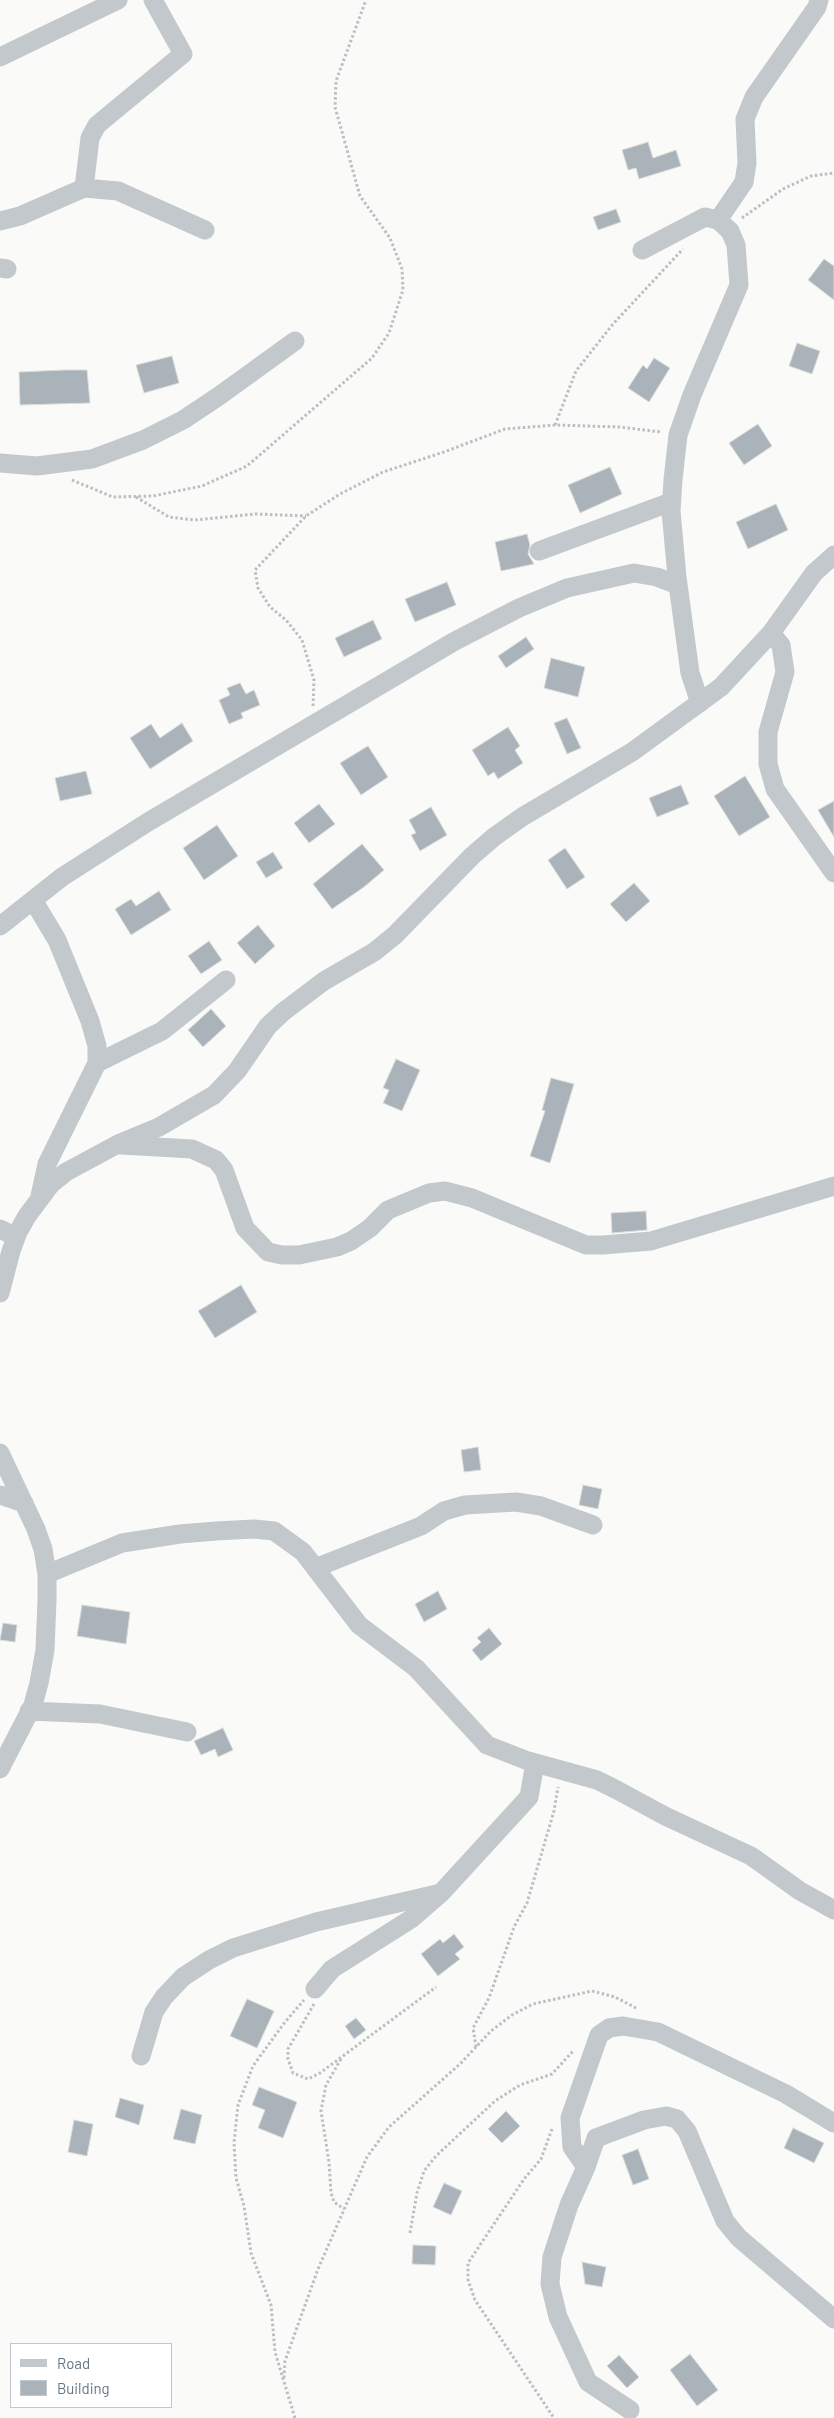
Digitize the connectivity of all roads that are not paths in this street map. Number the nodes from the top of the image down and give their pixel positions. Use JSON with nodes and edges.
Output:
{"nodes":[{"id":1,"x":118,"y":0,"type":"edge"},
{"id":2,"x":153,"y":0,"type":"edge"},
{"id":3,"x":819,"y":0,"type":"edge"},
{"id":4,"x":0,"y":57,"type":"edge"},
{"id":5,"x":84,"y":188,"type":"junction"},
{"id":6,"x":0,"y":221,"type":"edge"},
{"id":7,"x":722,"y":224,"type":"junction"},
{"id":8,"x":205,"y":230,"type":"dead end"},
{"id":9,"x":642,"y":250,"type":"dead end"},
{"id":10,"x":294,"y":341,"type":"dead end"},
{"id":11,"x":0,"y":463,"type":"edge"},
{"id":12,"x":672,"y":502,"type":"junction"},
{"id":13,"x":539,"y":552,"type":"dead end"},
{"id":14,"x":834,"y":555,"type":"edge"},
{"id":15,"x":678,"y":585,"type":"junction"},
{"id":16,"x":771,"y":633,"type":"junction"},
{"id":17,"x":700,"y":703,"type":"junction"},
{"id":18,"x":834,"y":873,"type":"edge"},
{"id":19,"x":33,"y":900,"type":"junction"},
{"id":20,"x":0,"y":926,"type":"edge"},
{"id":21,"x":226,"y":980,"type":"dead end"},
{"id":22,"x":97,"y":1063,"type":"junction"},
{"id":23,"x":118,"y":1144,"type":"junction"},
{"id":24,"x":834,"y":1186,"type":"edge"},
{"id":25,"x":39,"y":1199,"type":"junction"},
{"id":26,"x":8,"y":1233,"type":"edge"},
{"id":27,"x":0,"y":1293,"type":"edge"},
{"id":28,"x":0,"y":1454,"type":"edge"},
{"id":29,"x":0,"y":1495,"type":"edge"},
{"id":30,"x":24,"y":1503,"type":"junction"},
{"id":31,"x":593,"y":1524,"type":"dead end"},
{"id":32,"x":315,"y":1568,"type":"junction"},
{"id":33,"x":47,"y":1574,"type":"junction"},
{"id":34,"x":29,"y":1711,"type":"junction"},
{"id":35,"x":187,"y":1732,"type":"dead end"},
{"id":36,"x":535,"y":1763,"type":"junction"},
{"id":37,"x":1,"y":1765,"type":"edge"},
{"id":38,"x":441,"y":1893,"type":"junction"},
{"id":39,"x":834,"y":1910,"type":"edge"},
{"id":40,"x":315,"y":1989,"type":"road end"},
{"id":41,"x":141,"y":2056,"type":"dead end"},
{"id":42,"x":834,"y":2123,"type":"edge"},
{"id":43,"x":586,"y":2167,"type":"junction"},
{"id":44,"x":834,"y":2319,"type":"edge"},
{"id":45,"x":630,"y":2410,"type":"dead end"}],
"edges":[{"from":1,"to":4,"type":"street"},
{"from":2,"to":5,"type":"street"},
{"from":3,"to":7,"type":"street"},
{"from":5,"to":6,"type":"street"},
{"from":5,"to":8,"type":"street"},
{"from":7,"to":9,"type":"street"},
{"from":7,"to":12,"type":"street"},
{"from":10,"to":11,"type":"street"},
{"from":12,"to":13,"type":"street"},
{"from":12,"to":15,"type":"street"},
{"from":14,"to":16,"type":"street"},
{"from":15,"to":17,"type":"street"},
{"from":15,"to":19,"type":"street"},
{"from":16,"to":17,"type":"street"},
{"from":16,"to":18,"type":"street"},
{"from":17,"to":23,"type":"street"},
{"from":19,"to":20,"type":"street"},
{"from":19,"to":22,"type":"street"},
{"from":21,"to":22,"type":"street"},
{"from":22,"to":25,"type":"street"},
{"from":23,"to":24,"type":"street"},
{"from":23,"to":25,"type":"street"},
{"from":25,"to":26,"type":"street"},
{"from":26,"to":27,"type":"street"},
{"from":28,"to":30,"type":"street"},
{"from":29,"to":30,"type":"street"},
{"from":30,"to":33,"type":"street"},
{"from":31,"to":32,"type":"street"},
{"from":32,"to":33,"type":"street"},
{"from":32,"to":36,"type":"street"},
{"from":33,"to":34,"type":"street"},
{"from":34,"to":35,"type":"street"},
{"from":34,"to":37,"type":"street"},
{"from":36,"to":38,"type":"street"},
{"from":36,"to":39,"type":"street"},
{"from":38,"to":40,"type":"street"},
{"from":38,"to":41,"type":"street"},
{"from":42,"to":43,"type":"street"},
{"from":43,"to":44,"type":"street"},
{"from":43,"to":45,"type":"street"}]}
